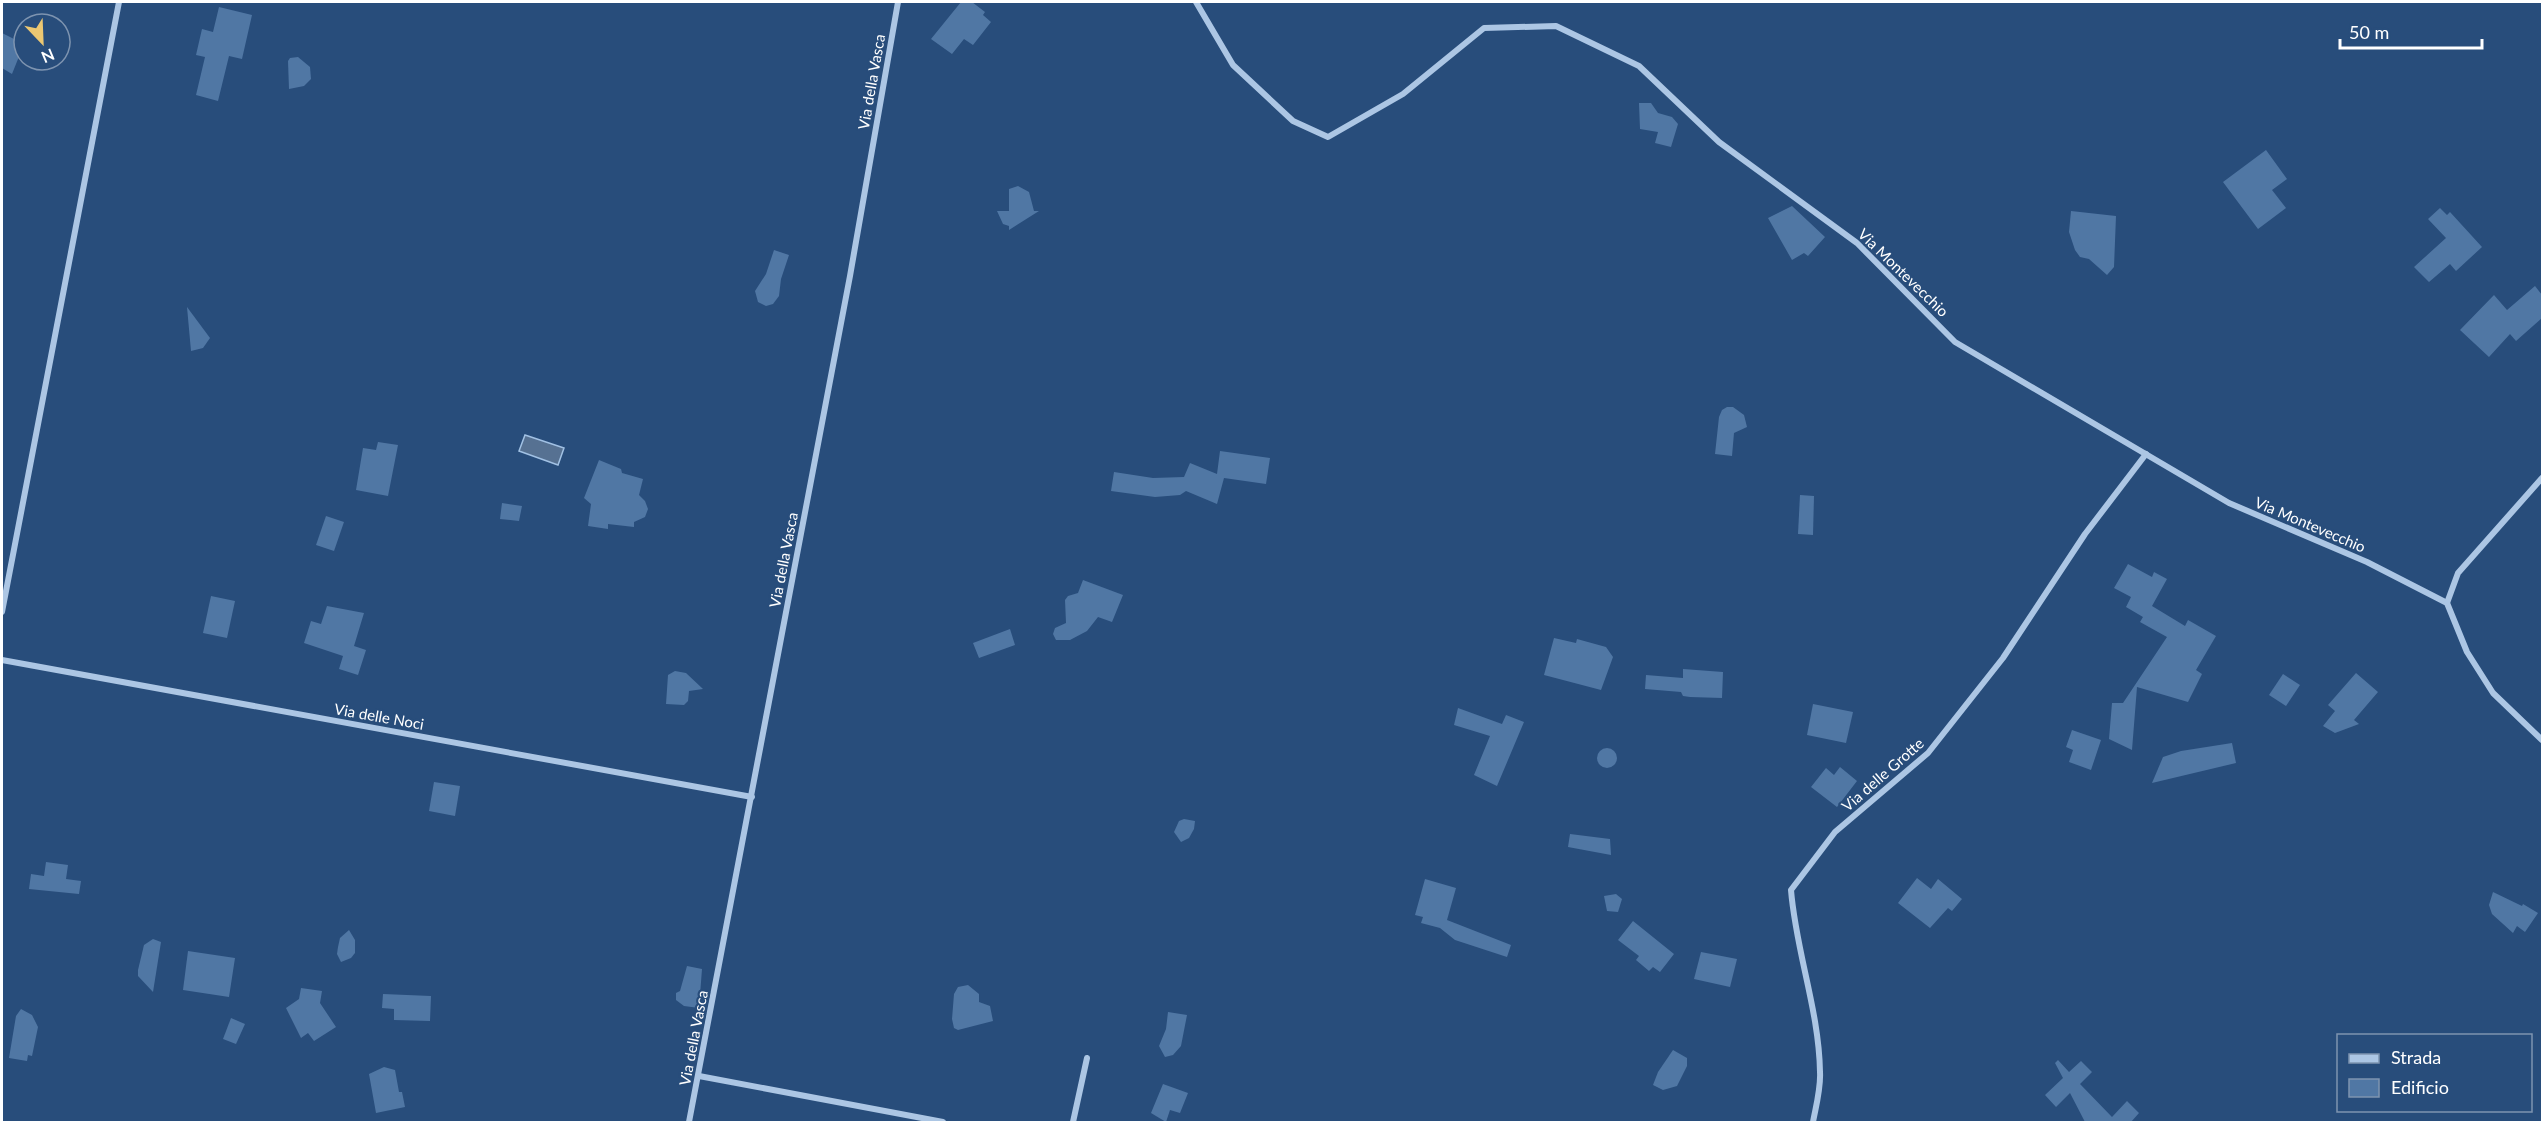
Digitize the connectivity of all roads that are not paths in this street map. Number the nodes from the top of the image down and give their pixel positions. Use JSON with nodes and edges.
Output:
{"nodes":[{"id":1,"x":119,"y":2,"type":"edge"},
{"id":2,"x":898,"y":2,"type":"edge"},
{"id":3,"x":1196,"y":2,"type":"edge"},
{"id":4,"x":2146,"y":454,"type":"junction"},
{"id":5,"x":2542,"y":478,"type":"edge"},
{"id":6,"x":2447,"y":603,"type":"junction"},
{"id":7,"x":2,"y":612,"type":"edge"},
{"id":8,"x":2,"y":660,"type":"edge"},
{"id":9,"x":2542,"y":740,"type":"edge"},
{"id":10,"x":752,"y":797,"type":"junction"},
{"id":11,"x":1087,"y":1059,"type":"dead end"},
{"id":12,"x":699,"y":1076,"type":"junction"},
{"id":13,"x":689,"y":1122,"type":"edge"},
{"id":14,"x":943,"y":1122,"type":"edge"},
{"id":15,"x":1073,"y":1122,"type":"edge"},
{"id":16,"x":1813,"y":1122,"type":"edge"}],
"edges":[{"from":1,"to":7,"type":"street"},
{"from":2,"to":10,"type":"street","name":"Via della Vasca"},
{"from":3,"to":4,"type":"street","name":"Via Montevecchio"},
{"from":4,"to":6,"type":"street","name":"Via Montevecchio"},
{"from":4,"to":16,"type":"street","name":"Via delle Grotte"},
{"from":5,"to":6,"type":"street"},
{"from":6,"to":9,"type":"street"},
{"from":8,"to":10,"type":"street","name":"Via delle Noci"},
{"from":10,"to":12,"type":"street","name":"Via della Vasca"},
{"from":11,"to":15,"type":"street"},
{"from":12,"to":13,"type":"street","name":"Via della Vasca"},
{"from":12,"to":14,"type":"street"}]}
